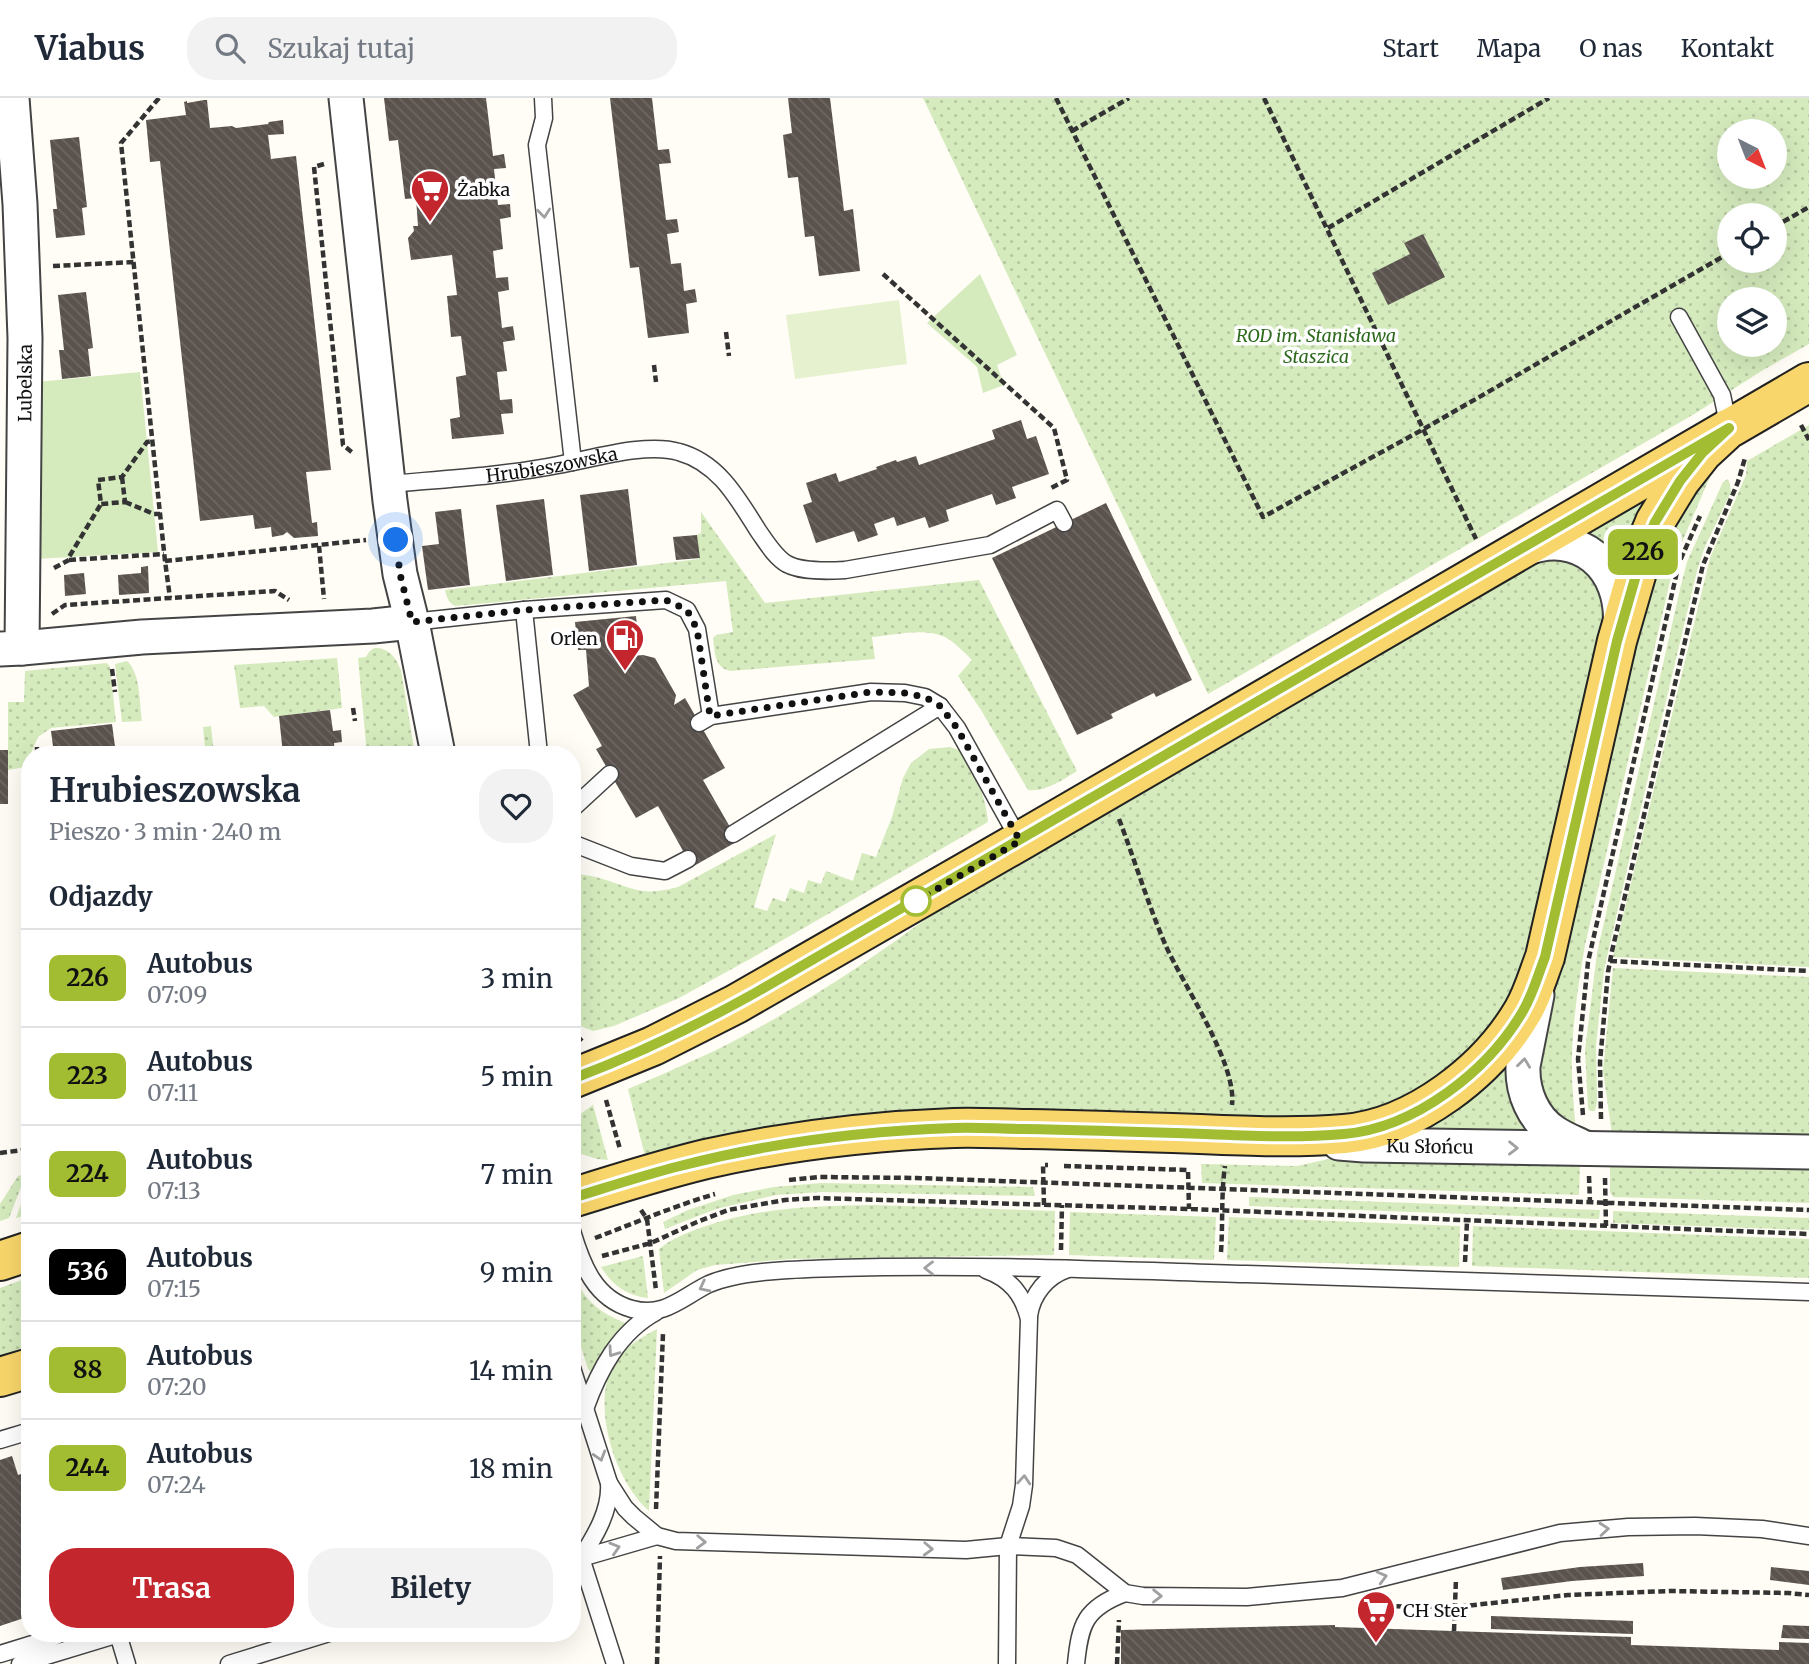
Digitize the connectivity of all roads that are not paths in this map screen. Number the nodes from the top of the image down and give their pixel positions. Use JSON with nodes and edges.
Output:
{"nodes":[{"id":1,"x":12,"y":98,"type":"edge"},
{"id":2,"x":346,"y":98,"type":"edge"},
{"id":3,"x":543,"y":98,"type":"edge"},
{"id":4,"x":1679,"y":317,"type":"dead end"},
{"id":5,"x":1796,"y":402,"type":"edge"},
{"id":6,"x":1737,"y":443,"type":"junction"},
{"id":7,"x":573,"y":462,"type":"junction"},
{"id":8,"x":389,"y":484,"type":"junction"},
{"id":9,"x":1064,"y":523,"type":"dead end"},
{"id":10,"x":1503,"y":560,"type":"junction"},
{"id":11,"x":524,"y":610,"type":"junction"},
{"id":12,"x":420,"y":622,"type":"junction"},
{"id":13,"x":1619,"y":632,"type":"junction"},
{"id":14,"x":11,"y":649,"type":"edge"},
{"id":15,"x":940,"y":706,"type":"junction"},
{"id":16,"x":437,"y":746,"type":"edge"},
{"id":17,"x":538,"y":746,"type":"edge"},
{"id":18,"x":610,"y":774,"type":"dead end"},
{"id":19,"x":581,"y":801,"type":"edge"},
{"id":20,"x":733,"y":834,"type":"dead end"},
{"id":21,"x":1020,"y":841,"type":"junction"},
{"id":22,"x":581,"y":847,"type":"edge"},
{"id":23,"x":688,"y":859,"type":"dead end"},
{"id":24,"x":1545,"y":957,"type":"junction"},
{"id":25,"x":581,"y":1075,"type":"edge"},
{"id":26,"x":1274,"y":1136,"type":"junction"},
{"id":27,"x":1590,"y":1141,"type":"junction"},
{"id":28,"x":1809,"y":1152,"type":"edge"},
{"id":29,"x":581,"y":1195,"type":"edge"},
{"id":30,"x":21,"y":1254,"type":"edge"},
{"id":31,"x":581,"y":1256,"type":"edge"},
{"id":32,"x":0,"y":1261,"type":"edge"},
{"id":33,"x":963,"y":1268,"type":"junction"},
{"id":34,"x":1066,"y":1268,"type":"junction"},
{"id":35,"x":1809,"y":1292,"type":"edge"},
{"id":36,"x":658,"y":1310,"type":"junction"},
{"id":37,"x":1029,"y":1319,"type":"junction"},
{"id":38,"x":21,"y":1371,"type":"edge"},
{"id":39,"x":0,"y":1377,"type":"edge"},
{"id":40,"x":581,"y":1396,"type":"edge"},
{"id":41,"x":585,"y":1409,"type":"junction"},
{"id":42,"x":21,"y":1434,"type":"edge"},
{"id":43,"x":0,"y":1440,"type":"edge"},
{"id":44,"x":609,"y":1483,"type":"junction"},
{"id":45,"x":657,"y":1536,"type":"junction"},
{"id":46,"x":1809,"y":1536,"type":"edge"},
{"id":47,"x":1008,"y":1546,"type":"junction"},
{"id":48,"x":581,"y":1555,"type":"edge"},
{"id":49,"x":581,"y":1558,"type":"edge"},
{"id":50,"x":581,"y":1570,"type":"edge"},
{"id":51,"x":1125,"y":1593,"type":"junction"},
{"id":52,"x":39,"y":1642,"type":"edge"},
{"id":53,"x":87,"y":1642,"type":"edge"},
{"id":54,"x":115,"y":1642,"type":"edge"},
{"id":55,"x":300,"y":1642,"type":"edge"},
{"id":56,"x":0,"y":1654,"type":"edge"},
{"id":57,"x":20,"y":1664,"type":"edge"},
{"id":58,"x":127,"y":1664,"type":"edge"},
{"id":59,"x":229,"y":1664,"type":"edge"},
{"id":60,"x":615,"y":1664,"type":"edge"},
{"id":61,"x":1007,"y":1664,"type":"edge"},
{"id":62,"x":1076,"y":1664,"type":"edge"}],
"edges":[{"from":1,"to":14,"type":"street","name":"Lubelska"},
{"from":2,"to":8,"type":"street"},
{"from":3,"to":7,"type":"lane","one_way":true},
{"from":4,"to":6,"type":"lane"},
{"from":5,"to":6,"type":"main road","name":"Ku Słońcu"},
{"from":6,"to":10,"type":"main road","name":"Ku Słońcu"},
{"from":6,"to":13,"type":"main road","name":"Ku Słońcu"},
{"from":7,"to":8,"type":"lane","name":"Hrubieszowska"},
{"from":7,"to":9,"type":"lane","name":"Hrubieszowska"},
{"from":8,"to":12,"type":"street"},
{"from":10,"to":13,"type":"street","name":"Ku Słońcu"},
{"from":10,"to":21,"type":"main road","name":"Ku Słońcu"},
{"from":11,"to":12,"type":"lane"},
{"from":11,"to":15,"type":"lane"},
{"from":11,"to":17,"type":"lane"},
{"from":12,"to":14,"type":"street"},
{"from":12,"to":16,"type":"street"},
{"from":13,"to":24,"type":"main road","name":"Ku Słońcu"},
{"from":15,"to":20,"type":"lane"},
{"from":15,"to":21,"type":"lane"},
{"from":18,"to":19,"type":"lane"},
{"from":21,"to":25,"type":"main road","name":"Ku Słońcu"},
{"from":22,"to":23,"type":"lane"},
{"from":24,"to":26,"type":"main road","name":"Ku Słońcu"},
{"from":27,"to":24,"type":"street","name":"Ku Słońcu","one_way":true},
{"from":26,"to":27,"type":"street","name":"Ku Słońcu","one_way":true},
{"from":26,"to":29,"type":"main road","name":"Ku Słońcu"},
{"from":27,"to":28,"type":"street","name":"Ku Słońcu"},
{"from":30,"to":32,"type":"main road"},
{"from":31,"to":36,"type":"lane"},
{"from":33,"to":34,"type":"lane"},
{"from":33,"to":36,"type":"lane","one_way":true},
{"from":33,"to":37,"type":"lane"},
{"from":34,"to":35,"type":"lane"},
{"from":34,"to":37,"type":"lane"},
{"from":36,"to":41,"type":"lane","one_way":true},
{"from":47,"to":37,"type":"lane","one_way":true},
{"from":38,"to":39,"type":"main road"},
{"from":40,"to":41,"type":"lane"},
{"from":41,"to":44,"type":"lane","one_way":true},
{"from":42,"to":43,"type":"lane"},
{"from":44,"to":45,"type":"lane"},
{"from":44,"to":48,"type":"lane"},
{"from":45,"to":47,"type":"lane","one_way":true},
{"from":49,"to":45,"type":"lane","one_way":true},
{"from":51,"to":46,"type":"lane","one_way":true},
{"from":47,"to":51,"type":"lane"},
{"from":47,"to":61,"type":"lane"},
{"from":50,"to":60,"type":"lane"},
{"from":51,"to":62,"type":"lane"},
{"from":52,"to":56,"type":"lane"},
{"from":53,"to":57,"type":"lane"},
{"from":54,"to":58,"type":"lane"},
{"from":55,"to":59,"type":"lane"}]}
